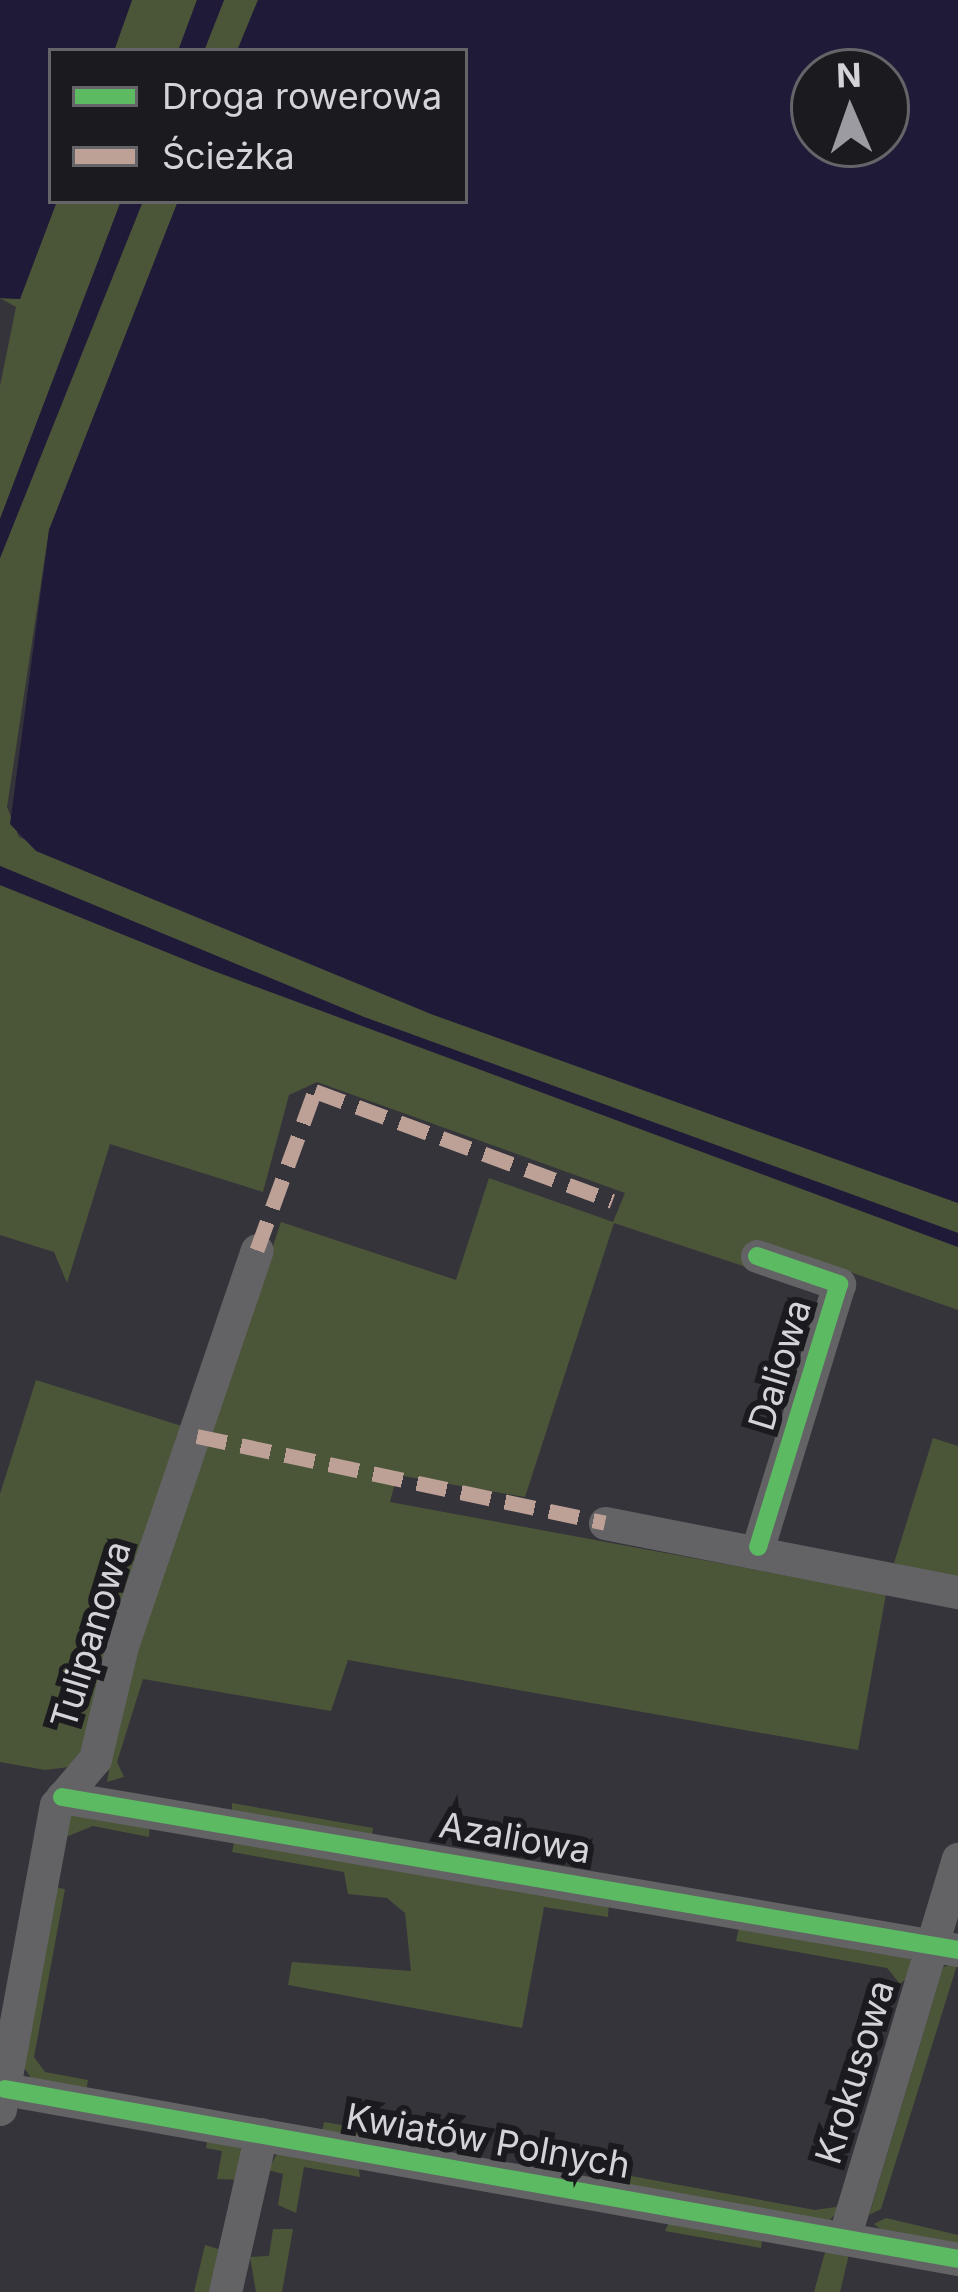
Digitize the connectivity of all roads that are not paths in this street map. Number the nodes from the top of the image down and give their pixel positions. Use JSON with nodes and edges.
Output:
{"nodes":[{"id":1,"x":257,"y":1250,"type":"dead end"},
{"id":2,"x":758,"y":1256,"type":"dead end"},
{"id":3,"x":605,"y":1522,"type":"dead end"},
{"id":4,"x":758,"y":1547,"type":"junction"},
{"id":5,"x":958,"y":1592,"type":"edge"},
{"id":6,"x":62,"y":1797,"type":"junction"},
{"id":7,"x":958,"y":1859,"type":"edge"},
{"id":8,"x":946,"y":1947,"type":"edge"},
{"id":9,"x":3,"y":2100,"type":"edge"},
{"id":10,"x":261,"y":2134,"type":"junction"},
{"id":11,"x":844,"y":2238,"type":"junction"},
{"id":12,"x":958,"y":2258,"type":"edge"},
{"id":13,"x":237,"y":2283,"type":"edge"}],
"edges":[{"from":1,"to":6,"type":"street","name":"Tulipanowa"},
{"from":2,"to":4,"type":"street","name":"Daliowa"},
{"from":3,"to":4,"type":"street"},
{"from":4,"to":5,"type":"street"},
{"from":6,"to":8,"type":"street","name":"Azaliowa"},
{"from":6,"to":9,"type":"street","name":"Tulipanowa"},
{"from":7,"to":8,"type":"street","name":"Krokusowa"},
{"from":8,"to":11,"type":"street","name":"Krokusowa"},
{"from":9,"to":10,"type":"street","name":"Kwiatów Polnych"},
{"from":10,"to":11,"type":"street","name":"Kwiatów Polnych"},
{"from":10,"to":13,"type":"street"},
{"from":11,"to":12,"type":"street","name":"Kwiatów Polnych"}]}
